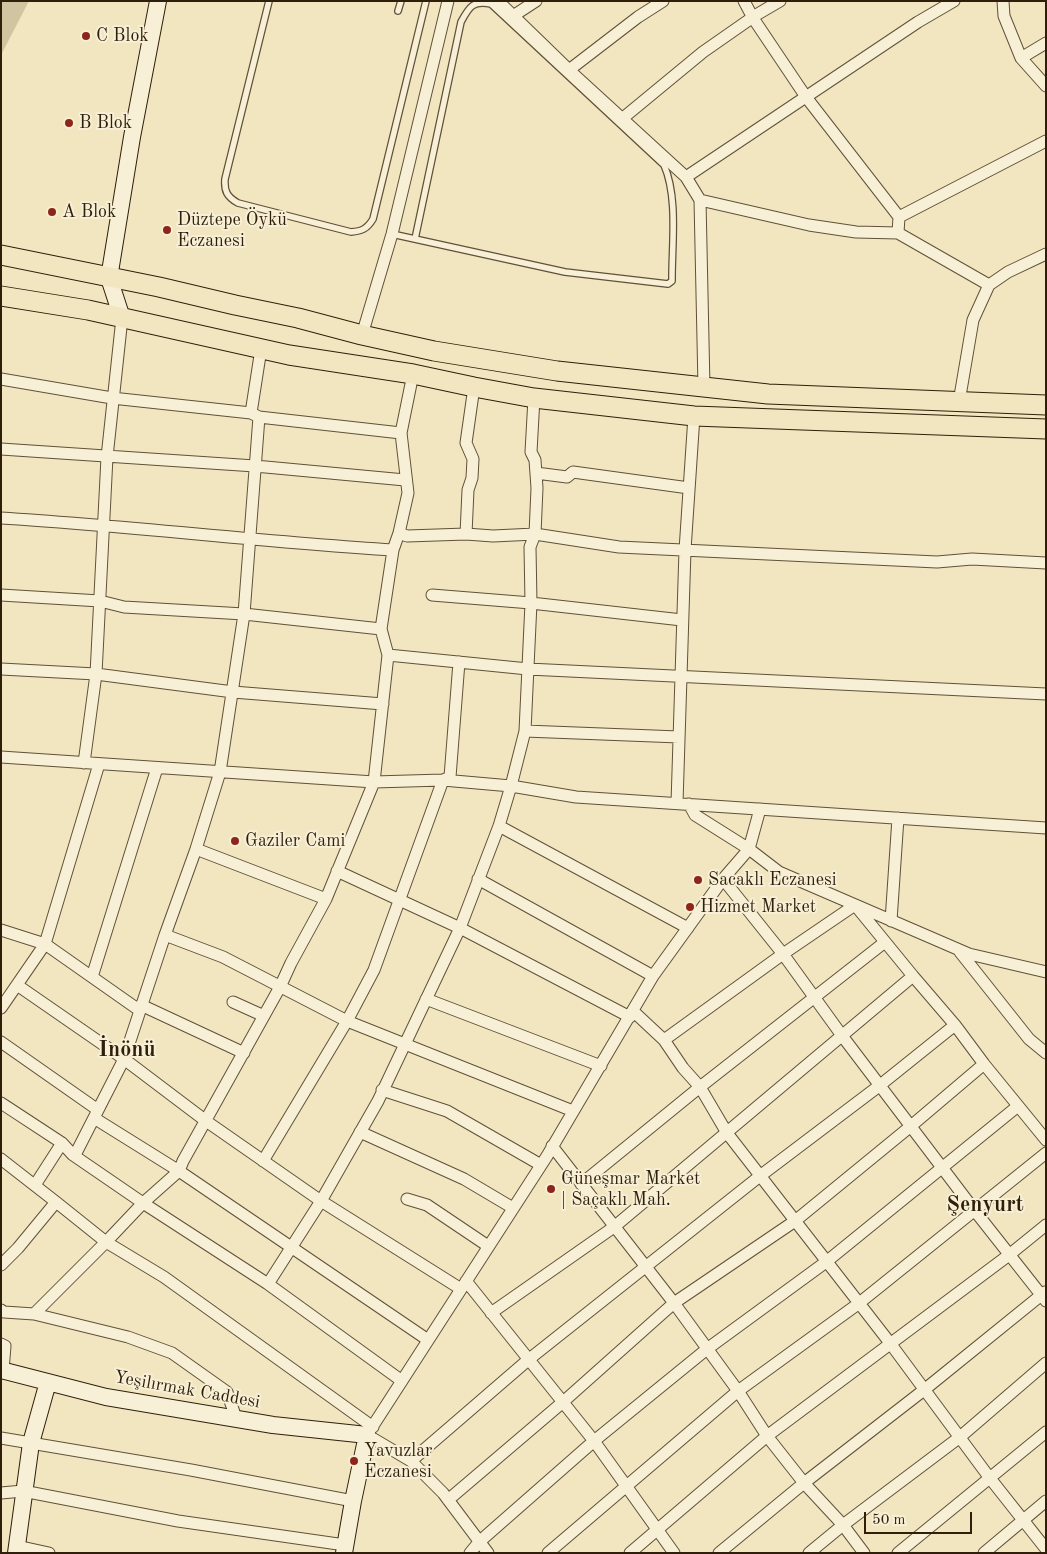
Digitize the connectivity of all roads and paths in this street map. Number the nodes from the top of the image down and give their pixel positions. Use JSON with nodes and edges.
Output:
{"nodes":[{"id":1,"x":158,"y":1,"type":"edge"},
{"id":2,"x":269,"y":1,"type":"edge"},
{"id":3,"x":401,"y":1,"type":"edge"},
{"id":4,"x":426,"y":1,"type":"edge"},
{"id":5,"x":448,"y":1,"type":"edge"},
{"id":6,"x":498,"y":1,"type":"edge"},
{"id":7,"x":536,"y":1,"type":"edge"},
{"id":8,"x":664,"y":1,"type":"edge"},
{"id":9,"x":744,"y":1,"type":"edge"},
{"id":10,"x":755,"y":1,"type":"edge"},
{"id":11,"x":780,"y":1,"type":"edge"},
{"id":12,"x":954,"y":1,"type":"edge"},
{"id":13,"x":1003,"y":1,"type":"edge"},
{"id":14,"x":398,"y":11,"type":"dead end"},
{"id":15,"x":513,"y":16,"type":"junction"},
{"id":16,"x":755,"y":17,"type":"junction"},
{"id":17,"x":1046,"y":43,"type":"edge"},
{"id":18,"x":1021,"y":58,"type":"junction"},
{"id":19,"x":569,"y":70,"type":"junction"},
{"id":20,"x":1046,"y":86,"type":"edge"},
{"id":21,"x":806,"y":97,"type":"junction"},
{"id":22,"x":623,"y":118,"type":"junction"},
{"id":23,"x":1046,"y":141,"type":"edge"},
{"id":24,"x":686,"y":177,"type":"junction"},
{"id":25,"x":700,"y":200,"type":"junction"},
{"id":26,"x":899,"y":217,"type":"junction"},
{"id":27,"x":898,"y":233,"type":"junction"},
{"id":28,"x":392,"y":234,"type":"junction"},
{"id":29,"x":415,"y":239,"type":"junction"},
{"id":30,"x":1046,"y":254,"type":"edge"},
{"id":31,"x":1,"y":256,"type":"edge"},
{"id":32,"x":109,"y":278,"type":"junction"},
{"id":33,"x":989,"y":285,"type":"junction"},
{"id":34,"x":1,"y":296,"type":"edge"},
{"id":35,"x":122,"y":318,"type":"junction"},
{"id":36,"x":362,"y":335,"type":"junction"},
{"id":37,"x":260,"y":349,"type":"junction"},
{"id":38,"x":413,"y":374,"type":"junction"},
{"id":39,"x":1,"y":379,"type":"edge"},
{"id":40,"x":474,"y":387,"type":"junction"},
{"id":41,"x":704,"y":387,"type":"junction"},
{"id":42,"x":112,"y":398,"type":"junction"},
{"id":43,"x":534,"y":398,"type":"junction"},
{"id":44,"x":959,"y":402,"type":"junction"},
{"id":45,"x":1046,"y":405,"type":"edge"},
{"id":46,"x":255,"y":415,"type":"junction"},
{"id":47,"x":694,"y":416,"type":"junction"},
{"id":48,"x":1046,"y":429,"type":"edge"},
{"id":49,"x":401,"y":433,"type":"junction"},
{"id":50,"x":1,"y":449,"type":"edge"},
{"id":51,"x":107,"y":457,"type":"junction"},
{"id":52,"x":254,"y":466,"type":"junction"},
{"id":53,"x":536,"y":473,"type":"junction"},
{"id":54,"x":405,"y":480,"type":"junction"},
{"id":55,"x":689,"y":488,"type":"junction"},
{"id":56,"x":1,"y":518,"type":"edge"},
{"id":57,"x":104,"y":525,"type":"junction"},
{"id":58,"x":399,"y":534,"type":"junction"},
{"id":59,"x":466,"y":534,"type":"junction"},
{"id":60,"x":534,"y":534,"type":"junction"},
{"id":61,"x":250,"y":538,"type":"junction"},
{"id":62,"x":393,"y":550,"type":"junction"},
{"id":63,"x":685,"y":550,"type":"junction"},
{"id":64,"x":1046,"y":563,"type":"edge"},
{"id":65,"x":1,"y":595,"type":"edge"},
{"id":66,"x":432,"y":595,"type":"dead end"},
{"id":67,"x":100,"y":601,"type":"junction"},
{"id":68,"x":531,"y":604,"type":"junction"},
{"id":69,"x":244,"y":614,"type":"junction"},
{"id":70,"x":682,"y":620,"type":"junction"},
{"id":71,"x":380,"y":629,"type":"junction"},
{"id":72,"x":388,"y":655,"type":"junction"},
{"id":73,"x":459,"y":662,"type":"junction"},
{"id":74,"x":1,"y":669,"type":"edge"},
{"id":75,"x":528,"y":669,"type":"junction"},
{"id":76,"x":96,"y":674,"type":"junction"},
{"id":77,"x":680,"y":676,"type":"junction"},
{"id":78,"x":233,"y":692,"type":"junction"},
{"id":79,"x":1046,"y":694,"type":"edge"},
{"id":80,"x":383,"y":704,"type":"junction"},
{"id":81,"x":524,"y":731,"type":"junction"},
{"id":82,"x":679,"y":737,"type":"junction"},
{"id":83,"x":1,"y":757,"type":"edge"},
{"id":84,"x":84,"y":763,"type":"junction"},
{"id":85,"x":99,"y":764,"type":"junction"},
{"id":86,"x":157,"y":768,"type":"junction"},
{"id":87,"x":220,"y":772,"type":"junction"},
{"id":88,"x":443,"y":780,"type":"junction"},
{"id":89,"x":374,"y":782,"type":"junction"},
{"id":90,"x":511,"y":786,"type":"junction"},
{"id":91,"x":683,"y":804,"type":"junction"},
{"id":92,"x":760,"y":809,"type":"junction"},
{"id":93,"x":898,"y":818,"type":"junction"},
{"id":94,"x":499,"y":826,"type":"junction"},
{"id":95,"x":1046,"y":828,"type":"edge"},
{"id":96,"x":749,"y":848,"type":"junction"},
{"id":97,"x":196,"y":849,"type":"junction"},
{"id":98,"x":338,"y":871,"type":"junction"},
{"id":99,"x":478,"y":879,"type":"junction"},
{"id":100,"x":723,"y":879,"type":"junction"},
{"id":101,"x":326,"y":899,"type":"junction"},
{"id":102,"x":400,"y":900,"type":"junction"},
{"id":103,"x":855,"y":905,"type":"junction"},
{"id":104,"x":891,"y":921,"type":"junction"},
{"id":105,"x":460,"y":928,"type":"junction"},
{"id":106,"x":688,"y":928,"type":"junction"},
{"id":107,"x":1,"y":930,"type":"edge"},
{"id":108,"x":165,"y":935,"type":"junction"},
{"id":109,"x":885,"y":942,"type":"junction"},
{"id":110,"x":45,"y":944,"type":"junction"},
{"id":111,"x":958,"y":950,"type":"junction"},
{"id":112,"x":783,"y":954,"type":"junction"},
{"id":113,"x":1046,"y":972,"type":"edge"},
{"id":114,"x":654,"y":976,"type":"junction"},
{"id":115,"x":913,"y":976,"type":"junction"},
{"id":116,"x":92,"y":977,"type":"junction"},
{"id":117,"x":17,"y":985,"type":"junction"},
{"id":118,"x":280,"y":987,"type":"junction"},
{"id":119,"x":426,"y":999,"type":"junction"},
{"id":120,"x":815,"y":999,"type":"junction"},
{"id":121,"x":233,"y":1002,"type":"dead end"},
{"id":122,"x":140,"y":1007,"type":"junction"},
{"id":123,"x":1,"y":1008,"type":"edge"},
{"id":124,"x":632,"y":1014,"type":"junction"},
{"id":125,"x":264,"y":1016,"type":"junction"},
{"id":126,"x":347,"y":1021,"type":"junction"},
{"id":127,"x":955,"y":1024,"type":"junction"},
{"id":128,"x":842,"y":1036,"type":"junction"},
{"id":129,"x":664,"y":1040,"type":"junction"},
{"id":130,"x":1,"y":1042,"type":"edge"},
{"id":131,"x":405,"y":1043,"type":"junction"},
{"id":132,"x":244,"y":1053,"type":"junction"},
{"id":133,"x":1046,"y":1053,"type":"edge"},
{"id":134,"x":124,"y":1059,"type":"junction"},
{"id":135,"x":984,"y":1064,"type":"junction"},
{"id":136,"x":601,"y":1066,"type":"junction"},
{"id":137,"x":879,"y":1086,"type":"junction"},
{"id":138,"x":700,"y":1087,"type":"junction"},
{"id":139,"x":382,"y":1090,"type":"junction"},
{"id":140,"x":1,"y":1102,"type":"edge"},
{"id":141,"x":1018,"y":1106,"type":"junction"},
{"id":142,"x":574,"y":1112,"type":"junction"},
{"id":143,"x":96,"y":1114,"type":"junction"},
{"id":144,"x":206,"y":1121,"type":"junction"},
{"id":145,"x":910,"y":1126,"type":"junction"},
{"id":146,"x":360,"y":1132,"type":"junction"},
{"id":147,"x":728,"y":1133,"type":"junction"},
{"id":148,"x":1046,"y":1140,"type":"edge"},
{"id":149,"x":62,"y":1143,"type":"junction"},
{"id":150,"x":552,"y":1146,"type":"junction"},
{"id":151,"x":1046,"y":1153,"type":"edge"},
{"id":152,"x":75,"y":1155,"type":"junction"},
{"id":153,"x":1,"y":1159,"type":"edge"},
{"id":154,"x":263,"y":1161,"type":"junction"},
{"id":155,"x":541,"y":1164,"type":"junction"},
{"id":156,"x":942,"y":1167,"type":"junction"},
{"id":157,"x":179,"y":1171,"type":"junction"},
{"id":158,"x":760,"y":1176,"type":"junction"},
{"id":159,"x":581,"y":1184,"type":"junction"},
{"id":160,"x":35,"y":1185,"type":"junction"},
{"id":161,"x":407,"y":1199,"type":"dead end"},
{"id":162,"x":321,"y":1201,"type":"junction"},
{"id":163,"x":56,"y":1202,"type":"junction"},
{"id":164,"x":142,"y":1203,"type":"junction"},
{"id":165,"x":513,"y":1208,"type":"junction"},
{"id":166,"x":974,"y":1211,"type":"junction"},
{"id":167,"x":795,"y":1221,"type":"junction"},
{"id":168,"x":1046,"y":1225,"type":"edge"},
{"id":169,"x":614,"y":1227,"type":"junction"},
{"id":170,"x":106,"y":1242,"type":"junction"},
{"id":171,"x":488,"y":1246,"type":"junction"},
{"id":172,"x":291,"y":1247,"type":"junction"},
{"id":173,"x":1009,"y":1254,"type":"junction"},
{"id":174,"x":826,"y":1262,"type":"junction"},
{"id":175,"x":1,"y":1265,"type":"edge"},
{"id":176,"x":645,"y":1267,"type":"junction"},
{"id":177,"x":268,"y":1284,"type":"junction"},
{"id":178,"x":464,"y":1285,"type":"junction"},
{"id":179,"x":1044,"y":1296,"type":"edge"},
{"id":180,"x":674,"y":1303,"type":"junction"},
{"id":181,"x":858,"y":1304,"type":"junction"},
{"id":182,"x":2,"y":1313,"type":"edge"},
{"id":183,"x":491,"y":1313,"type":"junction"},
{"id":184,"x":34,"y":1314,"type":"junction"},
{"id":185,"x":428,"y":1340,"type":"junction"},
{"id":186,"x":890,"y":1343,"type":"junction"},
{"id":187,"x":1,"y":1344,"type":"edge"},
{"id":188,"x":707,"y":1349,"type":"junction"},
{"id":189,"x":528,"y":1360,"type":"junction"},
{"id":190,"x":1046,"y":1363,"type":"edge"},
{"id":191,"x":2,"y":1370,"type":"edge"},
{"id":192,"x":402,"y":1381,"type":"junction"},
{"id":193,"x":48,"y":1382,"type":"junction"},
{"id":194,"x":924,"y":1390,"type":"junction"},
{"id":195,"x":738,"y":1391,"type":"junction"},
{"id":196,"x":563,"y":1402,"type":"junction"},
{"id":197,"x":236,"y":1418,"type":"junction"},
{"id":198,"x":370,"y":1431,"type":"junction"},
{"id":199,"x":1046,"y":1432,"type":"edge"},
{"id":200,"x":767,"y":1436,"type":"junction"},
{"id":201,"x":960,"y":1437,"type":"junction"},
{"id":202,"x":1,"y":1438,"type":"edge"},
{"id":203,"x":594,"y":1441,"type":"junction"},
{"id":204,"x":31,"y":1443,"type":"junction"},
{"id":205,"x":411,"y":1461,"type":"junction"},
{"id":206,"x":989,"y":1477,"type":"junction"},
{"id":207,"x":804,"y":1483,"type":"junction"},
{"id":208,"x":626,"y":1486,"type":"junction"},
{"id":209,"x":23,"y":1491,"type":"junction"},
{"id":210,"x":1,"y":1493,"type":"edge"},
{"id":211,"x":448,"y":1500,"type":"junction"},
{"id":212,"x":353,"y":1501,"type":"junction"},
{"id":213,"x":1046,"y":1501,"type":"edge"},
{"id":214,"x":1023,"y":1520,"type":"junction"},
{"id":215,"x":842,"y":1525,"type":"junction"},
{"id":216,"x":658,"y":1530,"type":"junction"},
{"id":217,"x":479,"y":1542,"type":"junction"},
{"id":218,"x":16,"y":1549,"type":"edge"},
{"id":219,"x":344,"y":1549,"type":"edge"},
{"id":220,"x":1046,"y":1549,"type":"edge"},
{"id":221,"x":49,"y":1553,"type":"edge"},
{"id":222,"x":470,"y":1553,"type":"edge"},
{"id":223,"x":488,"y":1553,"type":"edge"},
{"id":224,"x":548,"y":1553,"type":"edge"},
{"id":225,"x":630,"y":1553,"type":"edge"},
{"id":226,"x":674,"y":1553,"type":"edge"},
{"id":227,"x":719,"y":1553,"type":"edge"},
{"id":228,"x":809,"y":1553,"type":"edge"},
{"id":229,"x":864,"y":1553,"type":"edge"},
{"id":230,"x":898,"y":1553,"type":"edge"},
{"id":231,"x":984,"y":1553,"type":"edge"}],
"edges":[{"from":1,"to":32,"type":"street"},
{"from":2,"to":4,"type":"lane"},
{"from":3,"to":14,"type":"lane"},
{"from":5,"to":28,"type":"street"},
{"from":6,"to":15,"type":"street"},
{"from":7,"to":15,"type":"street"},
{"from":8,"to":19,"type":"street"},
{"from":9,"to":16,"type":"street"},
{"from":10,"to":16,"type":"street"},
{"from":11,"to":16,"type":"street"},
{"from":12,"to":21,"type":"street"},
{"from":13,"to":18,"type":"street"},
{"from":15,"to":19,"type":"street"},
{"from":16,"to":21,"type":"street"},
{"from":16,"to":22,"type":"street"},
{"from":17,"to":18,"type":"street"},
{"from":18,"to":20,"type":"street"},
{"from":19,"to":22,"type":"street"},
{"from":21,"to":24,"type":"street"},
{"from":21,"to":26,"type":"street"},
{"from":22,"to":24,"type":"street"},
{"from":23,"to":26,"type":"street"},
{"from":24,"to":25,"type":"street"},
{"from":25,"to":27,"type":"street"},
{"from":25,"to":41,"type":"street"},
{"from":26,"to":27,"type":"street"},
{"from":27,"to":33,"type":"street"},
{"from":28,"to":29,"type":"lane"},
{"from":28,"to":36,"type":"street"},
{"from":29,"to":29,"type":"lane"},
{"from":30,"to":33,"type":"street"},
{"from":31,"to":32,"type":"main road"},
{"from":32,"to":35,"type":"street"},
{"from":32,"to":36,"type":"main road"},
{"from":33,"to":44,"type":"street"},
{"from":34,"to":35,"type":"main road"},
{"from":35,"to":37,"type":"main road"},
{"from":35,"to":42,"type":"street"},
{"from":36,"to":41,"type":"main road"},
{"from":37,"to":38,"type":"main road"},
{"from":37,"to":46,"type":"street"},
{"from":38,"to":40,"type":"main road"},
{"from":38,"to":49,"type":"street"},
{"from":39,"to":42,"type":"street"},
{"from":40,"to":43,"type":"main road"},
{"from":40,"to":59,"type":"street"},
{"from":41,"to":44,"type":"main road"},
{"from":42,"to":46,"type":"street"},
{"from":42,"to":51,"type":"street"},
{"from":43,"to":47,"type":"main road"},
{"from":43,"to":53,"type":"street"},
{"from":44,"to":45,"type":"main road"},
{"from":46,"to":49,"type":"street"},
{"from":46,"to":52,"type":"street"},
{"from":47,"to":48,"type":"main road"},
{"from":47,"to":55,"type":"street"},
{"from":49,"to":54,"type":"street"},
{"from":50,"to":51,"type":"street"},
{"from":51,"to":52,"type":"street"},
{"from":51,"to":57,"type":"street"},
{"from":52,"to":54,"type":"street"},
{"from":52,"to":61,"type":"street"},
{"from":53,"to":55,"type":"street"},
{"from":53,"to":60,"type":"street"},
{"from":54,"to":58,"type":"street"},
{"from":55,"to":63,"type":"street"},
{"from":56,"to":57,"type":"street"},
{"from":57,"to":61,"type":"street"},
{"from":57,"to":67,"type":"street"},
{"from":58,"to":59,"type":"street"},
{"from":58,"to":62,"type":"street"},
{"from":59,"to":60,"type":"street"},
{"from":60,"to":63,"type":"street"},
{"from":60,"to":68,"type":"street"},
{"from":61,"to":62,"type":"street"},
{"from":61,"to":69,"type":"street"},
{"from":62,"to":71,"type":"street"},
{"from":63,"to":64,"type":"street"},
{"from":63,"to":70,"type":"street"},
{"from":65,"to":67,"type":"street"},
{"from":66,"to":68,"type":"street"},
{"from":67,"to":69,"type":"street"},
{"from":67,"to":76,"type":"street"},
{"from":68,"to":70,"type":"street"},
{"from":68,"to":75,"type":"street"},
{"from":69,"to":71,"type":"street"},
{"from":69,"to":78,"type":"street"},
{"from":70,"to":77,"type":"street"},
{"from":71,"to":72,"type":"street"},
{"from":72,"to":73,"type":"street"},
{"from":72,"to":80,"type":"street"},
{"from":73,"to":75,"type":"street"},
{"from":73,"to":88,"type":"street"},
{"from":74,"to":76,"type":"street"},
{"from":75,"to":77,"type":"street"},
{"from":75,"to":81,"type":"street"},
{"from":76,"to":78,"type":"street"},
{"from":76,"to":84,"type":"street"},
{"from":77,"to":79,"type":"street"},
{"from":77,"to":82,"type":"street"},
{"from":78,"to":80,"type":"street"},
{"from":78,"to":87,"type":"street"},
{"from":80,"to":89,"type":"street"},
{"from":81,"to":82,"type":"street"},
{"from":81,"to":90,"type":"street"},
{"from":82,"to":91,"type":"street"},
{"from":83,"to":84,"type":"street"},
{"from":84,"to":85,"type":"street"},
{"from":85,"to":86,"type":"street"},
{"from":85,"to":110,"type":"street"},
{"from":86,"to":87,"type":"street"},
{"from":86,"to":116,"type":"street"},
{"from":87,"to":89,"type":"street"},
{"from":87,"to":97,"type":"street"},
{"from":88,"to":89,"type":"street"},
{"from":88,"to":90,"type":"street"},
{"from":88,"to":102,"type":"street"},
{"from":89,"to":98,"type":"street"},
{"from":90,"to":91,"type":"street"},
{"from":90,"to":94,"type":"street"},
{"from":91,"to":92,"type":"street"},
{"from":91,"to":96,"type":"street"},
{"from":92,"to":93,"type":"street"},
{"from":92,"to":96,"type":"street"},
{"from":93,"to":95,"type":"street"},
{"from":93,"to":104,"type":"street"},
{"from":94,"to":99,"type":"street"},
{"from":94,"to":106,"type":"street"},
{"from":96,"to":100,"type":"street"},
{"from":96,"to":103,"type":"street"},
{"from":97,"to":101,"type":"street"},
{"from":97,"to":108,"type":"street"},
{"from":98,"to":101,"type":"street"},
{"from":98,"to":102,"type":"street"},
{"from":99,"to":105,"type":"street"},
{"from":99,"to":114,"type":"street"},
{"from":100,"to":106,"type":"street"},
{"from":100,"to":112,"type":"street"},
{"from":101,"to":118,"type":"street"},
{"from":102,"to":105,"type":"street"},
{"from":102,"to":126,"type":"street"},
{"from":103,"to":104,"type":"street"},
{"from":103,"to":109,"type":"street"},
{"from":103,"to":112,"type":"street"},
{"from":104,"to":111,"type":"street"},
{"from":105,"to":119,"type":"street"},
{"from":105,"to":124,"type":"street"},
{"from":106,"to":114,"type":"street"},
{"from":107,"to":110,"type":"street"},
{"from":108,"to":118,"type":"street"},
{"from":108,"to":122,"type":"street"},
{"from":109,"to":115,"type":"street"},
{"from":109,"to":120,"type":"street"},
{"from":110,"to":116,"type":"street"},
{"from":110,"to":117,"type":"street"},
{"from":111,"to":113,"type":"street"},
{"from":111,"to":133,"type":"street"},
{"from":112,"to":120,"type":"street"},
{"from":112,"to":129,"type":"street"},
{"from":114,"to":124,"type":"street"},
{"from":115,"to":127,"type":"street"},
{"from":115,"to":128,"type":"street"},
{"from":116,"to":122,"type":"street"},
{"from":117,"to":123,"type":"street"},
{"from":117,"to":134,"type":"street"},
{"from":118,"to":125,"type":"street"},
{"from":118,"to":126,"type":"street"},
{"from":119,"to":131,"type":"street"},
{"from":119,"to":136,"type":"street"},
{"from":120,"to":128,"type":"street"},
{"from":120,"to":138,"type":"street"},
{"from":121,"to":125,"type":"street"},
{"from":122,"to":132,"type":"street"},
{"from":122,"to":134,"type":"street"},
{"from":124,"to":129,"type":"street"},
{"from":124,"to":136,"type":"street"},
{"from":125,"to":132,"type":"street"},
{"from":126,"to":131,"type":"street"},
{"from":126,"to":154,"type":"street"},
{"from":127,"to":135,"type":"street"},
{"from":127,"to":137,"type":"street"},
{"from":128,"to":137,"type":"street"},
{"from":128,"to":147,"type":"street"},
{"from":129,"to":138,"type":"street"},
{"from":130,"to":143,"type":"street"},
{"from":131,"to":139,"type":"street"},
{"from":131,"to":142,"type":"street"},
{"from":132,"to":144,"type":"street"},
{"from":134,"to":143,"type":"street"},
{"from":134,"to":144,"type":"street"},
{"from":135,"to":141,"type":"street"},
{"from":135,"to":145,"type":"street"},
{"from":136,"to":142,"type":"street"},
{"from":137,"to":145,"type":"street"},
{"from":137,"to":158,"type":"street"},
{"from":138,"to":147,"type":"street"},
{"from":138,"to":159,"type":"street"},
{"from":139,"to":146,"type":"street"},
{"from":139,"to":155,"type":"street"},
{"from":140,"to":149,"type":"street"},
{"from":141,"to":148,"type":"street"},
{"from":141,"to":156,"type":"street"},
{"from":142,"to":150,"type":"street"},
{"from":143,"to":152,"type":"street"},
{"from":143,"to":157,"type":"street"},
{"from":144,"to":154,"type":"street"},
{"from":144,"to":157,"type":"street"},
{"from":145,"to":156,"type":"street"},
{"from":145,"to":167,"type":"street"},
{"from":146,"to":162,"type":"street"},
{"from":146,"to":165,"type":"street"},
{"from":147,"to":158,"type":"street"},
{"from":147,"to":169,"type":"street"},
{"from":149,"to":152,"type":"street"},
{"from":149,"to":160,"type":"street"},
{"from":150,"to":155,"type":"street"},
{"from":150,"to":159,"type":"street"},
{"from":151,"to":166,"type":"street"},
{"from":152,"to":164,"type":"street"},
{"from":153,"to":160,"type":"street"},
{"from":154,"to":162,"type":"street"},
{"from":155,"to":165,"type":"street"},
{"from":156,"to":166,"type":"street"},
{"from":156,"to":174,"type":"street"},
{"from":157,"to":164,"type":"street"},
{"from":157,"to":172,"type":"street"},
{"from":158,"to":167,"type":"street"},
{"from":158,"to":176,"type":"street"},
{"from":159,"to":169,"type":"street"},
{"from":160,"to":163,"type":"street"},
{"from":161,"to":171,"type":"street"},
{"from":162,"to":172,"type":"street"},
{"from":162,"to":178,"type":"street"},
{"from":163,"to":170,"type":"street"},
{"from":163,"to":175,"type":"street"},
{"from":164,"to":170,"type":"street"},
{"from":164,"to":177,"type":"street"},
{"from":165,"to":171,"type":"street"},
{"from":166,"to":173,"type":"street"},
{"from":166,"to":181,"type":"street"},
{"from":167,"to":174,"type":"street"},
{"from":167,"to":180,"type":"street"},
{"from":168,"to":173,"type":"street"},
{"from":169,"to":176,"type":"street"},
{"from":169,"to":183,"type":"street"},
{"from":170,"to":184,"type":"street"},
{"from":170,"to":198,"type":"street"},
{"from":171,"to":178,"type":"street"},
{"from":172,"to":177,"type":"street"},
{"from":172,"to":185,"type":"street"},
{"from":173,"to":179,"type":"street"},
{"from":173,"to":186,"type":"street"},
{"from":174,"to":181,"type":"street"},
{"from":174,"to":188,"type":"street"},
{"from":176,"to":180,"type":"street"},
{"from":176,"to":189,"type":"street"},
{"from":177,"to":192,"type":"street"},
{"from":178,"to":183,"type":"street"},
{"from":178,"to":185,"type":"street"},
{"from":179,"to":194,"type":"street"},
{"from":180,"to":188,"type":"street"},
{"from":180,"to":196,"type":"street"},
{"from":181,"to":186,"type":"street"},
{"from":181,"to":195,"type":"street"},
{"from":182,"to":184,"type":"street"},
{"from":183,"to":189,"type":"street"},
{"from":184,"to":197,"type":"street"},
{"from":185,"to":192,"type":"street"},
{"from":186,"to":194,"type":"street"},
{"from":186,"to":200,"type":"street"},
{"from":187,"to":191,"type":"street"},
{"from":188,"to":195,"type":"street"},
{"from":188,"to":203,"type":"street"},
{"from":189,"to":196,"type":"street"},
{"from":189,"to":205,"type":"street"},
{"from":190,"to":201,"type":"street"},
{"from":191,"to":193,"type":"street","name":"Yeşilırmak Caddesi"},
{"from":192,"to":198,"type":"street"},
{"from":193,"to":197,"type":"street","name":"Yeşilırmak Caddesi"},
{"from":193,"to":204,"type":"street"},
{"from":194,"to":201,"type":"street"},
{"from":194,"to":207,"type":"street"},
{"from":195,"to":200,"type":"street"},
{"from":195,"to":208,"type":"street"},
{"from":196,"to":203,"type":"street"},
{"from":196,"to":211,"type":"street"},
{"from":197,"to":198,"type":"street","name":"Yeşilırmak Caddesi"},
{"from":198,"to":205,"type":"street"},
{"from":198,"to":212,"type":"street"},
{"from":199,"to":206,"type":"street"},
{"from":200,"to":207,"type":"street"},
{"from":200,"to":216,"type":"street"},
{"from":201,"to":206,"type":"street"},
{"from":201,"to":215,"type":"street"},
{"from":202,"to":204,"type":"street"},
{"from":203,"to":208,"type":"street"},
{"from":203,"to":217,"type":"street"},
{"from":204,"to":209,"type":"street"},
{"from":204,"to":212,"type":"street"},
{"from":205,"to":211,"type":"street"},
{"from":206,"to":214,"type":"street"},
{"from":206,"to":230,"type":"street"},
{"from":207,"to":215,"type":"street"},
{"from":207,"to":227,"type":"street"},
{"from":208,"to":216,"type":"street"},
{"from":208,"to":224,"type":"street"},
{"from":209,"to":210,"type":"street"},
{"from":209,"to":218,"type":"street"},
{"from":209,"to":219,"type":"street"},
{"from":211,"to":217,"type":"street"},
{"from":212,"to":219,"type":"street"},
{"from":213,"to":214,"type":"street"},
{"from":214,"to":220,"type":"street"},
{"from":214,"to":231,"type":"street"},
{"from":215,"to":228,"type":"street"},
{"from":215,"to":229,"type":"street"},
{"from":216,"to":225,"type":"street"},
{"from":216,"to":226,"type":"street"},
{"from":217,"to":222,"type":"street"},
{"from":217,"to":223,"type":"street"},
{"from":218,"to":221,"type":"street"}]}
